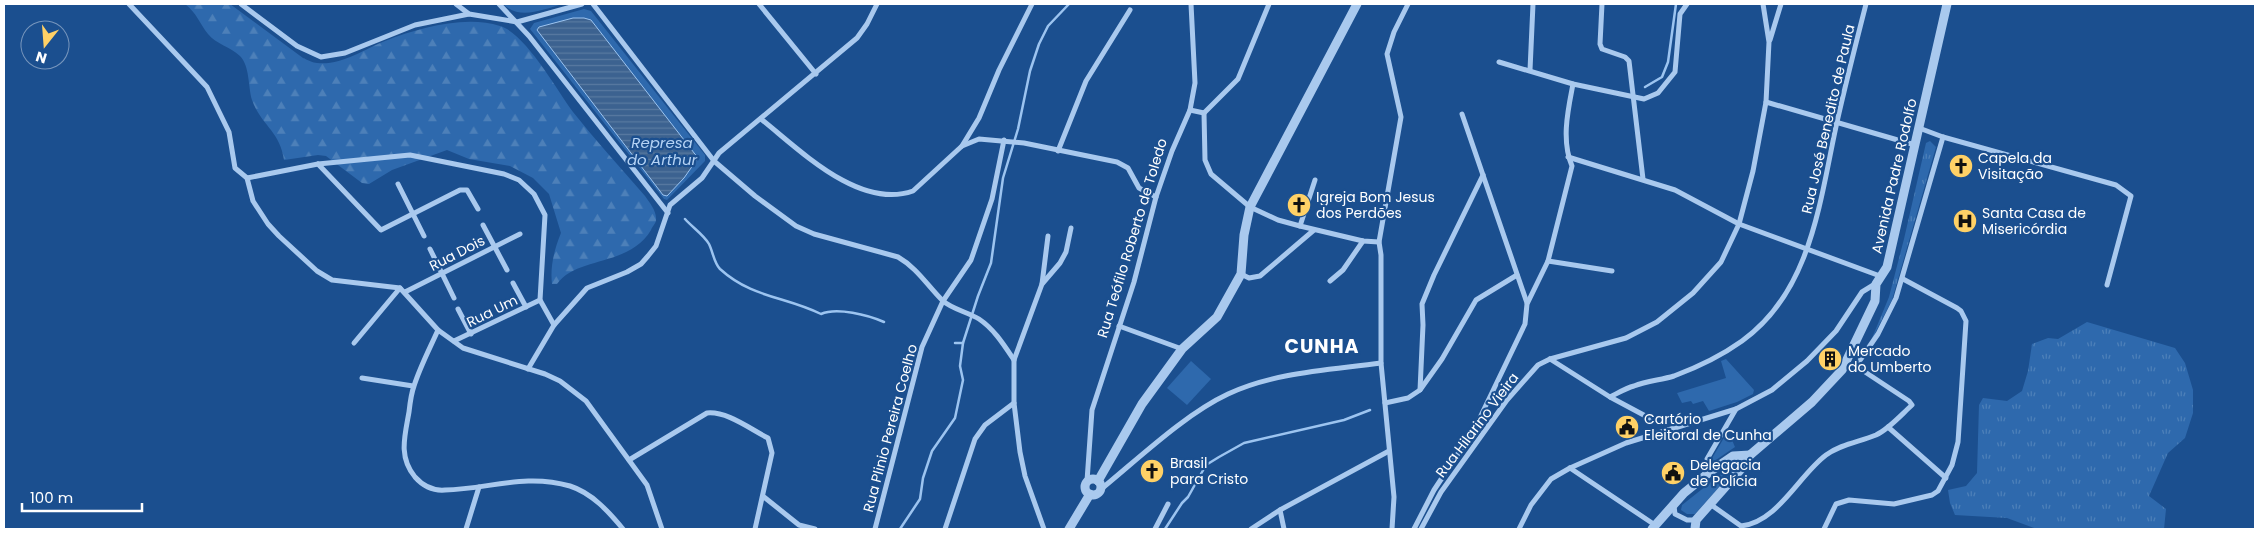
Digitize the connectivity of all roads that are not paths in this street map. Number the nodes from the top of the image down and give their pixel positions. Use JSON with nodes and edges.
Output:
{"nodes":[{"id":1,"x":129,"y":4,"type":"edge"},
{"id":2,"x":241,"y":4,"type":"edge"},
{"id":3,"x":456,"y":4,"type":"edge"},
{"id":4,"x":499,"y":4,"type":"edge"},
{"id":5,"x":582,"y":4,"type":"edge"},
{"id":6,"x":594,"y":4,"type":"edge"},
{"id":7,"x":759,"y":4,"type":"edge"},
{"id":8,"x":877,"y":4,"type":"edge"},
{"id":9,"x":1032,"y":4,"type":"edge"},
{"id":10,"x":1191,"y":4,"type":"edge"},
{"id":11,"x":1269,"y":4,"type":"edge"},
{"id":12,"x":1357,"y":4,"type":"edge"},
{"id":13,"x":1408,"y":4,"type":"edge"},
{"id":14,"x":1533,"y":4,"type":"edge"},
{"id":15,"x":1602,"y":4,"type":"edge"},
{"id":16,"x":1687,"y":4,"type":"edge"},
{"id":17,"x":1763,"y":4,"type":"edge"},
{"id":18,"x":1781,"y":4,"type":"edge"},
{"id":19,"x":1866,"y":4,"type":"edge"},
{"id":20,"x":1946,"y":4,"type":"edge"},
{"id":21,"x":1130,"y":10,"type":"dead end"},
{"id":22,"x":469,"y":14,"type":"junction"},
{"id":23,"x":517,"y":22,"type":"junction"},
{"id":24,"x":1769,"y":42,"type":"junction"},
{"id":25,"x":1499,"y":62,"type":"dead end"},
{"id":26,"x":1530,"y":70,"type":"junction"},
{"id":27,"x":816,"y":74,"type":"junction"},
{"id":28,"x":1573,"y":84,"type":"junction"},
{"id":29,"x":1634,"y":97,"type":"junction"},
{"id":30,"x":1766,"y":102,"type":"junction"},
{"id":31,"x":1190,"y":110,"type":"junction"},
{"id":32,"x":1204,"y":113,"type":"junction"},
{"id":33,"x":1462,"y":114,"type":"dead end"},
{"id":34,"x":761,"y":118,"type":"junction"},
{"id":35,"x":1837,"y":123,"type":"junction"},
{"id":36,"x":1919,"y":128,"type":"junction"},
{"id":37,"x":1943,"y":137,"type":"junction"},
{"id":38,"x":1005,"y":140,"type":"junction"},
{"id":39,"x":1915,"y":145,"type":"junction"},
{"id":40,"x":962,"y":146,"type":"junction"},
{"id":41,"x":1058,"y":151,"type":"junction"},
{"id":42,"x":1568,"y":157,"type":"junction"},
{"id":43,"x":714,"y":161,"type":"junction"},
{"id":44,"x":318,"y":164,"type":"junction"},
{"id":45,"x":1483,"y":175,"type":"junction"},
{"id":46,"x":247,"y":178,"type":"junction"},
{"id":47,"x":1643,"y":179,"type":"junction"},
{"id":48,"x":1315,"y":180,"type":"dead end"},
{"id":49,"x":398,"y":184,"type":"dead end"},
{"id":50,"x":1156,"y":197,"type":"junction"},
{"id":51,"x":1250,"y":206,"type":"junction"},
{"id":52,"x":478,"y":209,"type":"dead end"},
{"id":53,"x":668,"y":213,"type":"junction"},
{"id":54,"x":414,"y":214,"type":"junction"},
{"id":55,"x":1739,"y":224,"type":"junction"},
{"id":56,"x":483,"y":225,"type":"dead end"},
{"id":57,"x":1300,"y":226,"type":"junction"},
{"id":58,"x":1071,"y":228,"type":"dead end"},
{"id":59,"x":1314,"y":230,"type":"junction"},
{"id":60,"x":520,"y":234,"type":"dead end"},
{"id":61,"x":424,"y":236,"type":"dead end"},
{"id":62,"x":1048,"y":236,"type":"dead end"},
{"id":63,"x":1363,"y":241,"type":"junction"},
{"id":64,"x":1379,"y":242,"type":"junction"},
{"id":65,"x":495,"y":247,"type":"junction"},
{"id":66,"x":1807,"y":248,"type":"junction"},
{"id":67,"x":430,"y":249,"type":"dead end"},
{"id":68,"x":1548,"y":261,"type":"junction"},
{"id":69,"x":507,"y":270,"type":"dead end"},
{"id":70,"x":1612,"y":271,"type":"dead end"},
{"id":71,"x":442,"y":274,"type":"junction"},
{"id":72,"x":1241,"y":274,"type":"junction"},
{"id":73,"x":1517,"y":275,"type":"junction"},
{"id":74,"x":1903,"y":279,"type":"junction"},
{"id":75,"x":1878,"y":280,"type":"junction"},
{"id":76,"x":1330,"y":281,"type":"dead end"},
{"id":77,"x":513,"y":283,"type":"dead end"},
{"id":78,"x":1042,"y":284,"type":"junction"},
{"id":79,"x":2107,"y":285,"type":"dead end"},
{"id":80,"x":402,"y":290,"type":"junction"},
{"id":81,"x":454,"y":298,"type":"dead end"},
{"id":82,"x":540,"y":300,"type":"junction"},
{"id":83,"x":943,"y":301,"type":"junction"},
{"id":84,"x":1527,"y":304,"type":"junction"},
{"id":85,"x":526,"y":307,"type":"junction"},
{"id":86,"x":458,"y":309,"type":"dead end"},
{"id":87,"x":554,"y":324,"type":"junction"},
{"id":88,"x":1119,"y":326,"type":"junction"},
{"id":89,"x":438,"y":330,"type":"junction"},
{"id":90,"x":471,"y":334,"type":"junction"},
{"id":91,"x":454,"y":341,"type":"junction"},
{"id":92,"x":354,"y":343,"type":"dead end"},
{"id":93,"x":1182,"y":349,"type":"junction"},
{"id":94,"x":1550,"y":359,"type":"junction"},
{"id":95,"x":1014,"y":360,"type":"junction"},
{"id":96,"x":1381,"y":363,"type":"junction"},
{"id":97,"x":1856,"y":366,"type":"junction"},
{"id":98,"x":528,"y":369,"type":"junction"},
{"id":99,"x":1842,"y":370,"type":"junction"},
{"id":100,"x":362,"y":378,"type":"dead end"},
{"id":101,"x":413,"y":386,"type":"junction"},
{"id":102,"x":1420,"y":390,"type":"junction"},
{"id":103,"x":1610,"y":397,"type":"junction"},
{"id":104,"x":1014,"y":403,"type":"junction"},
{"id":105,"x":1385,"y":403,"type":"junction"},
{"id":106,"x":1736,"y":409,"type":"junction"},
{"id":107,"x":1653,"y":420,"type":"dead end"},
{"id":108,"x":1888,"y":427,"type":"junction"},
{"id":109,"x":1389,"y":451,"type":"junction"},
{"id":110,"x":1750,"y":455,"type":"junction"},
{"id":111,"x":629,"y":460,"type":"junction"},
{"id":112,"x":1570,"y":468,"type":"junction"},
{"id":113,"x":1711,"y":471,"type":"junction"},
{"id":114,"x":1946,"y":478,"type":"junction"},
{"id":115,"x":1087,"y":481,"type":"junction"},
{"id":116,"x":1099,"y":486,"type":"junction"},
{"id":117,"x":478,"y":487,"type":"junction"},
{"id":118,"x":1090,"y":494,"type":"junction"},
{"id":119,"x":764,"y":496,"type":"junction"},
{"id":120,"x":1168,"y":504,"type":"dead end"},
{"id":121,"x":1710,"y":504,"type":"junction"},
{"id":122,"x":1674,"y":505,"type":"junction"},
{"id":123,"x":1280,"y":510,"type":"junction"},
{"id":124,"x":1696,"y":525,"type":"edge"},
{"id":125,"x":1653,"y":527,"type":"edge"},
{"id":126,"x":466,"y":529,"type":"edge"},
{"id":127,"x":622,"y":529,"type":"edge"},
{"id":128,"x":662,"y":529,"type":"edge"},
{"id":129,"x":755,"y":529,"type":"edge"},
{"id":130,"x":815,"y":529,"type":"edge"},
{"id":131,"x":875,"y":529,"type":"edge"},
{"id":132,"x":945,"y":529,"type":"edge"},
{"id":133,"x":1044,"y":529,"type":"edge"},
{"id":134,"x":1069,"y":529,"type":"edge"},
{"id":135,"x":1155,"y":529,"type":"edge"},
{"id":136,"x":1251,"y":529,"type":"edge"},
{"id":137,"x":1284,"y":529,"type":"edge"},
{"id":138,"x":1392,"y":529,"type":"edge"},
{"id":139,"x":1414,"y":529,"type":"edge"},
{"id":140,"x":1421,"y":529,"type":"edge"},
{"id":141,"x":1519,"y":529,"type":"edge"},
{"id":142,"x":1824,"y":529,"type":"edge"}],
"edges":[{"from":1,"to":46,"type":"street"},
{"from":2,"to":22,"type":"street"},
{"from":3,"to":22,"type":"street"},
{"from":4,"to":23,"type":"street"},
{"from":5,"to":23,"type":"street"},
{"from":6,"to":43,"type":"street"},
{"from":7,"to":27,"type":"street"},
{"from":8,"to":27,"type":"street"},
{"from":9,"to":40,"type":"street"},
{"from":10,"to":31,"type":"street","name":"Rua Teófilo Roberto de Toledo"},
{"from":11,"to":32,"type":"street"},
{"from":12,"to":51,"type":"street"},
{"from":13,"to":64,"type":"street"},
{"from":14,"to":26,"type":"street"},
{"from":15,"to":29,"type":"street"},
{"from":16,"to":29,"type":"street"},
{"from":17,"to":24,"type":"street","name":"Rua Hilarino Vieira"},
{"from":18,"to":24,"type":"street"},
{"from":19,"to":35,"type":"street","name":"Rua José Benedito de Paula"},
{"from":20,"to":36,"type":"street","name":"Avenida Padre Rodolfo"},
{"from":21,"to":41,"type":"street"},
{"from":22,"to":23,"type":"street"},
{"from":23,"to":53,"type":"street"},
{"from":24,"to":30,"type":"street","name":"Rua Hilarino Vieira"},
{"from":25,"to":26,"type":"street"},
{"from":26,"to":28,"type":"street"},
{"from":27,"to":34,"type":"street"},
{"from":28,"to":29,"type":"street"},
{"from":28,"to":42,"type":"street","name":"Rua Hilarino Vieira"},
{"from":29,"to":47,"type":"street"},
{"from":30,"to":35,"type":"street"},
{"from":30,"to":55,"type":"street","name":"Rua Hilarino Vieira"},
{"from":31,"to":32,"type":"street"},
{"from":31,"to":50,"type":"street","name":"Rua Teófilo Roberto de Toledo"},
{"from":32,"to":51,"type":"street"},
{"from":33,"to":45,"type":"street"},
{"from":34,"to":40,"type":"street"},
{"from":34,"to":43,"type":"street"},
{"from":35,"to":39,"type":"street"},
{"from":35,"to":66,"type":"street","name":"Rua José Benedito de Paula"},
{"from":36,"to":37,"type":"street"},
{"from":36,"to":39,"type":"street","name":"Avenida Padre Rodolfo"},
{"from":37,"to":74,"type":"street"},
{"from":37,"to":79,"type":"street"},
{"from":38,"to":40,"type":"street"},
{"from":38,"to":41,"type":"street"},
{"from":38,"to":83,"type":"street","name":"Rua Plinio Pereira Coelho"},
{"from":39,"to":75,"type":"street","name":"Avenida Padre Rodolfo"},
{"from":41,"to":50,"type":"street"},
{"from":42,"to":47,"type":"street"},
{"from":42,"to":68,"type":"street","name":"Rua Hilarino Vieira"},
{"from":43,"to":53,"type":"street"},
{"from":43,"to":83,"type":"street"},
{"from":44,"to":46,"type":"street"},
{"from":44,"to":54,"type":"street"},
{"from":44,"to":82,"type":"street"},
{"from":45,"to":73,"type":"street"},
{"from":45,"to":102,"type":"street"},
{"from":46,"to":80,"type":"street"},
{"from":47,"to":55,"type":"street"},
{"from":48,"to":57,"type":"street"},
{"from":49,"to":54,"type":"street"},
{"from":50,"to":88,"type":"street","name":"Rua Teófilo Roberto de Toledo"},
{"from":51,"to":57,"type":"street"},
{"from":51,"to":72,"type":"street"},
{"from":52,"to":54,"type":"street"},
{"from":53,"to":87,"type":"street"},
{"from":54,"to":61,"type":"street"},
{"from":55,"to":66,"type":"street"},
{"from":55,"to":94,"type":"street","name":"Rua Hilarino Vieira"},
{"from":56,"to":65,"type":"street"},
{"from":57,"to":59,"type":"street"},
{"from":58,"to":78,"type":"street"},
{"from":59,"to":63,"type":"street"},
{"from":59,"to":72,"type":"street"},
{"from":60,"to":65,"type":"street","name":"Rua Dois"},
{"from":62,"to":78,"type":"street"},
{"from":63,"to":64,"type":"street"},
{"from":63,"to":76,"type":"street"},
{"from":64,"to":96,"type":"street"},
{"from":65,"to":69,"type":"street"},
{"from":65,"to":71,"type":"street","name":"Rua Dois"},
{"from":66,"to":75,"type":"street"},
{"from":66,"to":103,"type":"street","name":"Rua José Benedito de Paula"},
{"from":67,"to":71,"type":"street"},
{"from":68,"to":70,"type":"street"},
{"from":68,"to":84,"type":"street","name":"Rua Hilarino Vieira"},
{"from":71,"to":80,"type":"street","name":"Rua Dois"},
{"from":71,"to":81,"type":"street"},
{"from":72,"to":93,"type":"street"},
{"from":73,"to":84,"type":"street"},
{"from":73,"to":102,"type":"street"},
{"from":74,"to":97,"type":"street"},
{"from":74,"to":114,"type":"street"},
{"from":75,"to":99,"type":"street","name":"Avenida Padre Rodolfo"},
{"from":75,"to":106,"type":"street"},
{"from":77,"to":85,"type":"street"},
{"from":78,"to":95,"type":"street"},
{"from":80,"to":89,"type":"street"},
{"from":80,"to":92,"type":"street"},
{"from":82,"to":85,"type":"street","name":"Rua Um"},
{"from":82,"to":87,"type":"street"},
{"from":83,"to":95,"type":"street"},
{"from":83,"to":131,"type":"street","name":"Rua Plinio Pereira Coelho"},
{"from":84,"to":139,"type":"street","name":"Rua Hilarino Vieira"},
{"from":85,"to":90,"type":"street","name":"Rua Um"},
{"from":86,"to":90,"type":"street"},
{"from":87,"to":98,"type":"street"},
{"from":88,"to":93,"type":"street"},
{"from":88,"to":115,"type":"street","name":"Rua Teófilo Roberto de Toledo"},
{"from":89,"to":91,"type":"street"},
{"from":89,"to":101,"type":"street"},
{"from":90,"to":91,"type":"street","name":"Rua Um"},
{"from":91,"to":98,"type":"street"},
{"from":93,"to":116,"type":"street"},
{"from":94,"to":103,"type":"street"},
{"from":94,"to":140,"type":"street","name":"Rua Hilarino Vieira"},
{"from":95,"to":104,"type":"street"},
{"from":96,"to":105,"type":"street"},
{"from":96,"to":116,"type":"street"},
{"from":97,"to":99,"type":"street"},
{"from":97,"to":108,"type":"street"},
{"from":98,"to":111,"type":"street"},
{"from":99,"to":110,"type":"street","name":"Avenida Padre Rodolfo"},
{"from":100,"to":101,"type":"street"},
{"from":101,"to":117,"type":"street"},
{"from":102,"to":105,"type":"street"},
{"from":103,"to":107,"type":"street"},
{"from":104,"to":132,"type":"street"},
{"from":104,"to":133,"type":"street"},
{"from":105,"to":109,"type":"street"},
{"from":106,"to":112,"type":"street"},
{"from":106,"to":113,"type":"street"},
{"from":108,"to":114,"type":"street"},
{"from":108,"to":121,"type":"street"},
{"from":109,"to":123,"type":"street"},
{"from":109,"to":138,"type":"street"},
{"from":110,"to":113,"type":"street"},
{"from":110,"to":121,"type":"street"},
{"from":111,"to":119,"type":"street"},
{"from":111,"to":128,"type":"street"},
{"from":112,"to":125,"type":"street"},
{"from":112,"to":141,"type":"street"},
{"from":113,"to":122,"type":"street"},
{"from":114,"to":142,"type":"street"},
{"from":115,"to":116,"type":"street"},
{"from":115,"to":118,"type":"street"},
{"from":116,"to":118,"type":"street"},
{"from":117,"to":126,"type":"street"},
{"from":117,"to":127,"type":"street"},
{"from":118,"to":134,"type":"street"},
{"from":119,"to":129,"type":"street"},
{"from":119,"to":130,"type":"street"},
{"from":120,"to":135,"type":"street"},
{"from":121,"to":124,"type":"street"},
{"from":122,"to":124,"type":"street"},
{"from":122,"to":125,"type":"street"},
{"from":123,"to":136,"type":"street"},
{"from":123,"to":137,"type":"street"}]}
